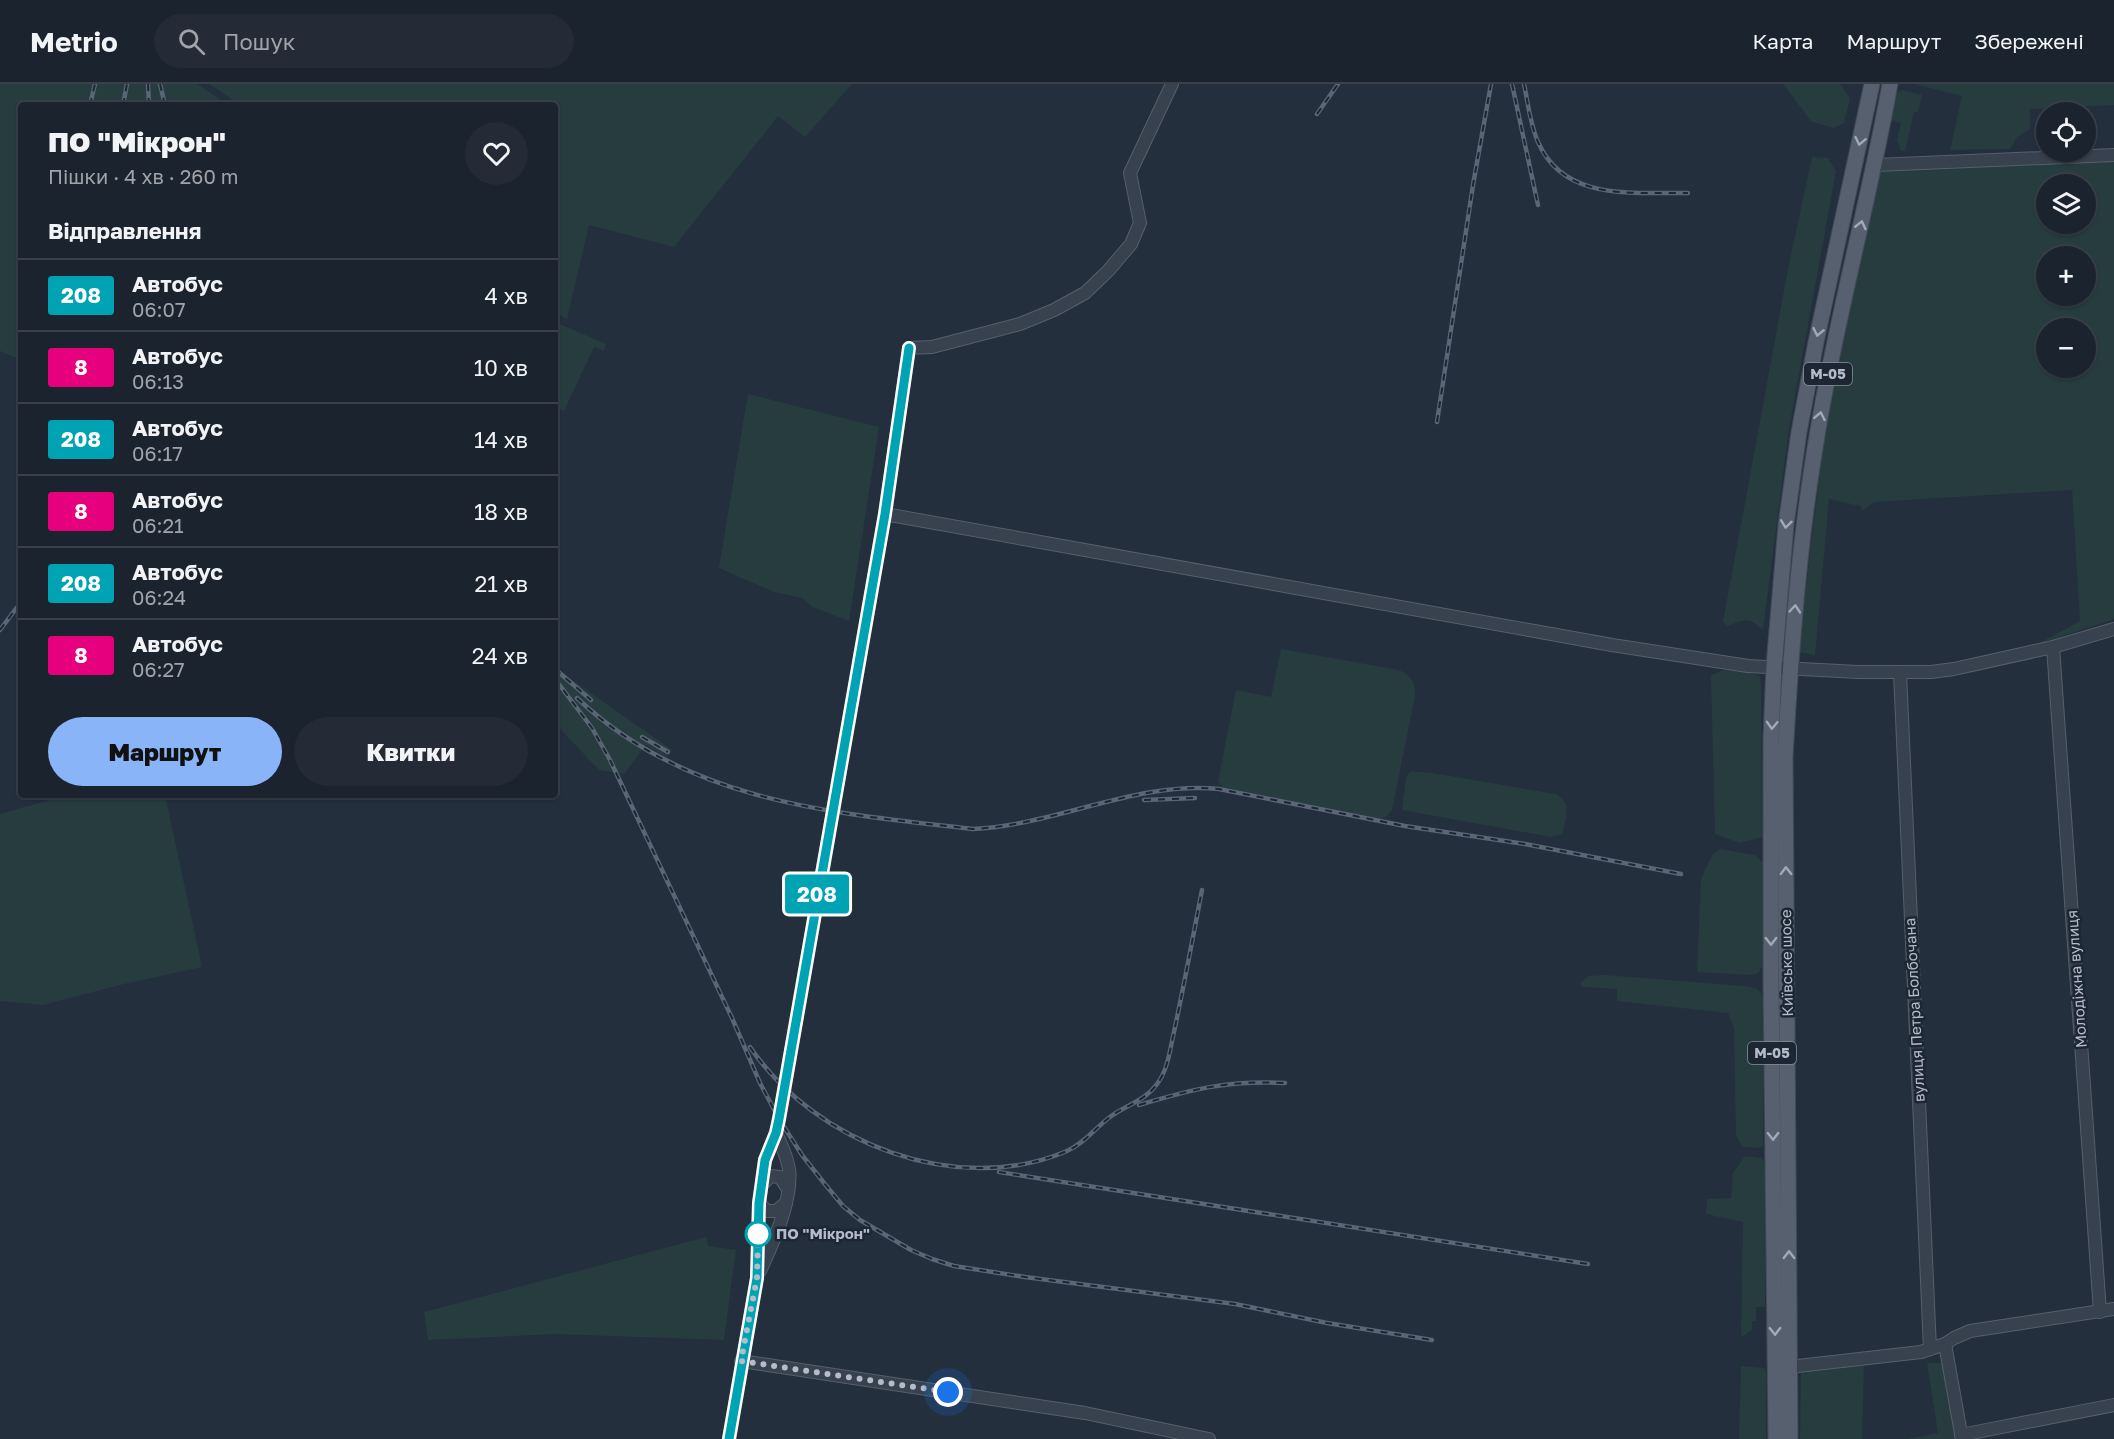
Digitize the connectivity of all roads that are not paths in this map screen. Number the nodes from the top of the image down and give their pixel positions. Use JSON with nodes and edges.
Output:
{"nodes":[{"id":1,"x":1172,"y":84,"type":"edge"},
{"id":2,"x":1872,"y":84,"type":"edge"},
{"id":3,"x":1890,"y":84,"type":"edge"},
{"id":4,"x":2114,"y":155,"type":"edge"},
{"id":5,"x":1876,"y":165,"type":"junction"},
{"id":6,"x":885,"y":514,"type":"junction"},
{"id":7,"x":2114,"y":629,"type":"edge"},
{"id":8,"x":2053,"y":647,"type":"junction"},
{"id":9,"x":1774,"y":666,"type":"junction"},
{"id":10,"x":1790,"y":668,"type":"junction"},
{"id":11,"x":1899,"y":672,"type":"junction"},
{"id":12,"x":776,"y":1133,"type":"junction"},
{"id":13,"x":762,"y":1185,"type":"junction"},
{"id":14,"x":788,"y":1189,"type":"junction"},
{"id":15,"x":759,"y":1203,"type":"junction"},
{"id":16,"x":786,"y":1203,"type":"junction"},
{"id":17,"x":757,"y":1278,"type":"junction"},
{"id":18,"x":2114,"y":1309,"type":"edge"},
{"id":19,"x":2100,"y":1312,"type":"junction"},
{"id":20,"x":1945,"y":1344,"type":"junction"},
{"id":21,"x":1930,"y":1349,"type":"junction"},
{"id":22,"x":741,"y":1361,"type":"junction"},
{"id":23,"x":1790,"y":1367,"type":"junction"},
{"id":24,"x":2114,"y":1405,"type":"edge"},
{"id":25,"x":1962,"y":1437,"type":"edge"},
{"id":26,"x":729,"y":1439,"type":"edge"},
{"id":27,"x":1209,"y":1439,"type":"edge"},
{"id":28,"x":1776,"y":1439,"type":"edge"},
{"id":29,"x":1790,"y":1439,"type":"edge"}],
"edges":[{"from":1,"to":6,"type":"street"},
{"from":2,"to":9,"type":"main road","number":"М-05","one_way":true},
{"from":3,"to":5,"type":"main road","number":"М-05"},
{"from":4,"to":5,"type":"street"},
{"from":10,"to":5,"type":"main road","number":"М-05","one_way":true},
{"from":6,"to":9,"type":"street"},
{"from":6,"to":12,"type":"street"},
{"from":7,"to":8,"type":"street"},
{"from":8,"to":11,"type":"street"},
{"from":8,"to":19,"type":"street","name":"Молодіжна вулиця"},
{"from":9,"to":10,"type":"street"},
{"from":9,"to":28,"type":"main road","number":"М-05","one_way":true},
{"from":10,"to":11,"type":"street"},
{"from":23,"to":10,"type":"main road","name":"Київське шосе","number":"М-05","one_way":true},
{"from":11,"to":21,"type":"street","name":"вулиця Петра Болбочана"},
{"from":12,"to":13,"type":"street"},
{"from":12,"to":14,"type":"street"},
{"from":13,"to":14,"type":"street"},
{"from":13,"to":15,"type":"street"},
{"from":14,"to":16,"type":"street"},
{"from":15,"to":16,"type":"street"},
{"from":15,"to":17,"type":"street"},
{"from":16,"to":17,"type":"street"},
{"from":17,"to":22,"type":"street"},
{"from":18,"to":19,"type":"street"},
{"from":19,"to":20,"type":"street"},
{"from":20,"to":21,"type":"street"},
{"from":20,"to":25,"type":"street"},
{"from":21,"to":23,"type":"street"},
{"from":22,"to":26,"type":"street"},
{"from":22,"to":27,"type":"street"},
{"from":23,"to":29,"type":"main road","name":"Київське шосе","number":"М-05"},
{"from":24,"to":25,"type":"street"}]}
